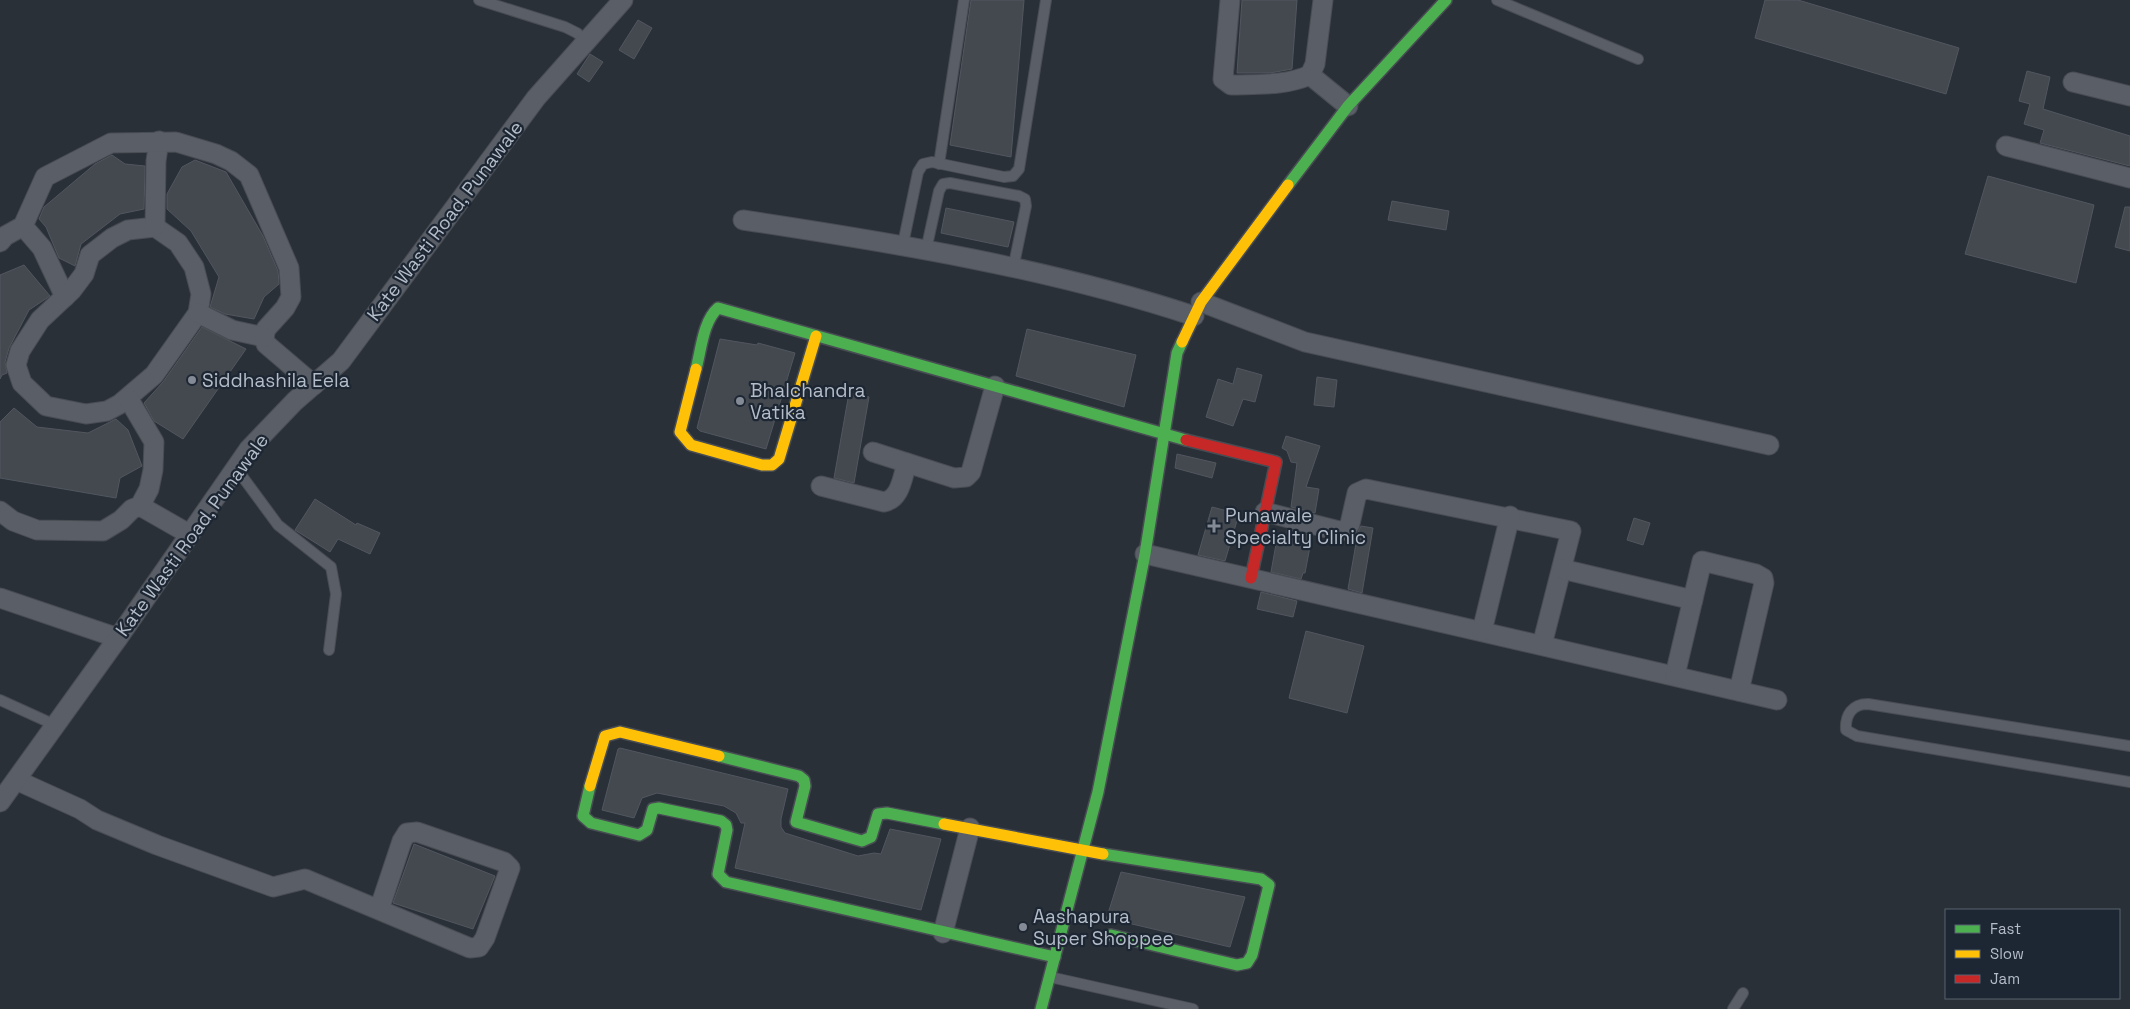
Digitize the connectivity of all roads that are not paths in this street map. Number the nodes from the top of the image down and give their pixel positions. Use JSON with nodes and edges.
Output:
{"nodes":[{"id":1,"x":479,"y":0,"type":"edge"},
{"id":2,"x":623,"y":0,"type":"edge"},
{"id":3,"x":964,"y":0,"type":"edge"},
{"id":4,"x":1046,"y":0,"type":"edge"},
{"id":5,"x":1230,"y":0,"type":"edge"},
{"id":6,"x":1323,"y":0,"type":"edge"},
{"id":7,"x":1446,"y":0,"type":"edge"},
{"id":8,"x":1497,"y":0,"type":"edge"},
{"id":9,"x":586,"y":41,"type":"junction"},
{"id":10,"x":1638,"y":59,"type":"dead end"},
{"id":11,"x":1310,"y":75,"type":"junction"},
{"id":12,"x":2073,"y":82,"type":"dead end"},
{"id":13,"x":2130,"y":96,"type":"edge"},
{"id":14,"x":1348,"y":106,"type":"junction"},
{"id":15,"x":159,"y":141,"type":"junction"},
{"id":16,"x":2006,"y":146,"type":"dead end"},
{"id":17,"x":939,"y":164,"type":"junction"},
{"id":18,"x":2130,"y":178,"type":"edge"},
{"id":19,"x":743,"y":220,"type":"dead end"},
{"id":20,"x":24,"y":226,"type":"junction"},
{"id":21,"x":155,"y":227,"type":"junction"},
{"id":22,"x":0,"y":242,"type":"edge"},
{"id":23,"x":903,"y":244,"type":"junction"},
{"id":24,"x":926,"y":250,"type":"junction"},
{"id":25,"x":1013,"y":269,"type":"junction"},
{"id":26,"x":65,"y":297,"type":"junction"},
{"id":27,"x":1197,"y":309,"type":"junction"},
{"id":28,"x":198,"y":313,"type":"junction"},
{"id":29,"x":816,"y":336,"type":"junction"},
{"id":30,"x":264,"y":337,"type":"junction"},
{"id":31,"x":314,"y":385,"type":"junction"},
{"id":32,"x":995,"y":386,"type":"junction"},
{"id":33,"x":128,"y":398,"type":"junction"},
{"id":34,"x":1163,"y":434,"type":"junction"},
{"id":35,"x":1769,"y":445,"type":"dead end"},
{"id":36,"x":873,"y":452,"type":"dead end"},
{"id":37,"x":907,"y":463,"type":"junction"},
{"id":38,"x":236,"y":468,"type":"junction"},
{"id":39,"x":821,"y":486,"type":"dead end"},
{"id":40,"x":140,"y":506,"type":"junction"},
{"id":41,"x":0,"y":511,"type":"edge"},
{"id":42,"x":1265,"y":512,"type":"junction"},
{"id":43,"x":1510,"y":516,"type":"junction"},
{"id":44,"x":189,"y":534,"type":"junction"},
{"id":45,"x":1145,"y":554,"type":"junction"},
{"id":46,"x":1562,"y":569,"type":"junction"},
{"id":47,"x":1251,"y":578,"type":"junction"},
{"id":48,"x":0,"y":598,"type":"edge"},
{"id":49,"x":1693,"y":600,"type":"junction"},
{"id":50,"x":1482,"y":632,"type":"junction"},
{"id":51,"x":118,"y":638,"type":"junction"},
{"id":52,"x":1542,"y":645,"type":"junction"},
{"id":53,"x":329,"y":650,"type":"dead end"},
{"id":54,"x":1675,"y":675,"type":"junction"},
{"id":55,"x":1739,"y":691,"type":"junction"},
{"id":56,"x":0,"y":700,"type":"edge"},
{"id":57,"x":1777,"y":700,"type":"dead end"},
{"id":58,"x":55,"y":725,"type":"junction"},
{"id":59,"x":2130,"y":746,"type":"edge"},
{"id":60,"x":16,"y":780,"type":"junction"},
{"id":61,"x":2130,"y":782,"type":"edge"},
{"id":62,"x":0,"y":802,"type":"edge"},
{"id":63,"x":970,"y":828,"type":"junction"},
{"id":64,"x":1083,"y":850,"type":"junction"},
{"id":65,"x":379,"y":910,"type":"junction"},
{"id":66,"x":943,"y":933,"type":"junction"},
{"id":67,"x":1111,"y":935,"type":"dead end"},
{"id":68,"x":1055,"y":957,"type":"junction"},
{"id":69,"x":1049,"y":977,"type":"junction"},
{"id":70,"x":1743,"y":993,"type":"dead end"},
{"id":71,"x":1041,"y":1009,"type":"edge"},
{"id":72,"x":1193,"y":1009,"type":"edge"},
{"id":73,"x":1733,"y":1009,"type":"edge"}],
"edges":[{"from":1,"to":9,"type":"lane"},
{"from":2,"to":9,"type":"street","name":"Kate Wasti Road, Punawale"},
{"from":3,"to":17,"type":"lane"},
{"from":4,"to":17,"type":"lane"},
{"from":5,"to":11,"type":"street"},
{"from":6,"to":11,"type":"street"},
{"from":7,"to":14,"type":"street"},
{"from":8,"to":10,"type":"lane"},
{"from":9,"to":31,"type":"street","name":"Kate Wasti Road, Punawale"},
{"from":11,"to":14,"type":"street"},
{"from":12,"to":13,"type":"street"},
{"from":14,"to":27,"type":"street"},
{"from":15,"to":20,"type":"street"},
{"from":15,"to":21,"type":"street"},
{"from":15,"to":30,"type":"street"},
{"from":16,"to":18,"type":"street"},
{"from":17,"to":23,"type":"lane"},
{"from":19,"to":23,"type":"street"},
{"from":20,"to":22,"type":"street"},
{"from":20,"to":26,"type":"street"},
{"from":21,"to":26,"type":"street"},
{"from":21,"to":28,"type":"street"},
{"from":23,"to":24,"type":"street"},
{"from":24,"to":25,"type":"street"},
{"from":24,"to":25,"type":"lane"},
{"from":25,"to":27,"type":"street"},
{"from":26,"to":33,"type":"street"},
{"from":27,"to":34,"type":"street"},
{"from":27,"to":35,"type":"street"},
{"from":28,"to":30,"type":"street"},
{"from":28,"to":33,"type":"street"},
{"from":29,"to":29,"type":"street"},
{"from":29,"to":32,"type":"street"},
{"from":30,"to":31,"type":"street"},
{"from":31,"to":38,"type":"street","name":"Kate Wasti Road, Punawale"},
{"from":32,"to":34,"type":"street"},
{"from":32,"to":37,"type":"street"},
{"from":33,"to":40,"type":"street"},
{"from":34,"to":42,"type":"street"},
{"from":34,"to":45,"type":"street"},
{"from":36,"to":37,"type":"street"},
{"from":37,"to":39,"type":"street"},
{"from":38,"to":44,"type":"street","name":"Kate Wasti Road, Punawale"},
{"from":38,"to":53,"type":"lane"},
{"from":40,"to":41,"type":"street"},
{"from":40,"to":44,"type":"street"},
{"from":42,"to":43,"type":"street"},
{"from":42,"to":47,"type":"street"},
{"from":43,"to":46,"type":"street"},
{"from":43,"to":50,"type":"street"},
{"from":44,"to":51,"type":"street","name":"Kate Wasti Road, Punawale"},
{"from":45,"to":47,"type":"street"},
{"from":45,"to":64,"type":"street"},
{"from":46,"to":49,"type":"street"},
{"from":46,"to":52,"type":"street"},
{"from":47,"to":50,"type":"street"},
{"from":48,"to":51,"type":"street"},
{"from":49,"to":54,"type":"street"},
{"from":49,"to":55,"type":"street"},
{"from":50,"to":52,"type":"street"},
{"from":51,"to":58,"type":"street","name":"Kate Wasti Road, Punawale"},
{"from":52,"to":54,"type":"street"},
{"from":54,"to":55,"type":"street"},
{"from":55,"to":57,"type":"street"},
{"from":56,"to":58,"type":"lane"},
{"from":58,"to":60,"type":"street","name":"Kate Wasti Road, Punawale"},
{"from":59,"to":61,"type":"lane"},
{"from":60,"to":62,"type":"street","name":"Kate Wasti Road, Punawale"},
{"from":60,"to":65,"type":"street"},
{"from":63,"to":64,"type":"street"},
{"from":63,"to":66,"type":"street"},
{"from":63,"to":66,"type":"street"},
{"from":64,"to":67,"type":"street"},
{"from":64,"to":68,"type":"street"},
{"from":65,"to":65,"type":"street"},
{"from":66,"to":68,"type":"street"},
{"from":68,"to":69,"type":"street"},
{"from":69,"to":71,"type":"street"},
{"from":69,"to":72,"type":"lane"},
{"from":70,"to":73,"type":"lane"}]}
